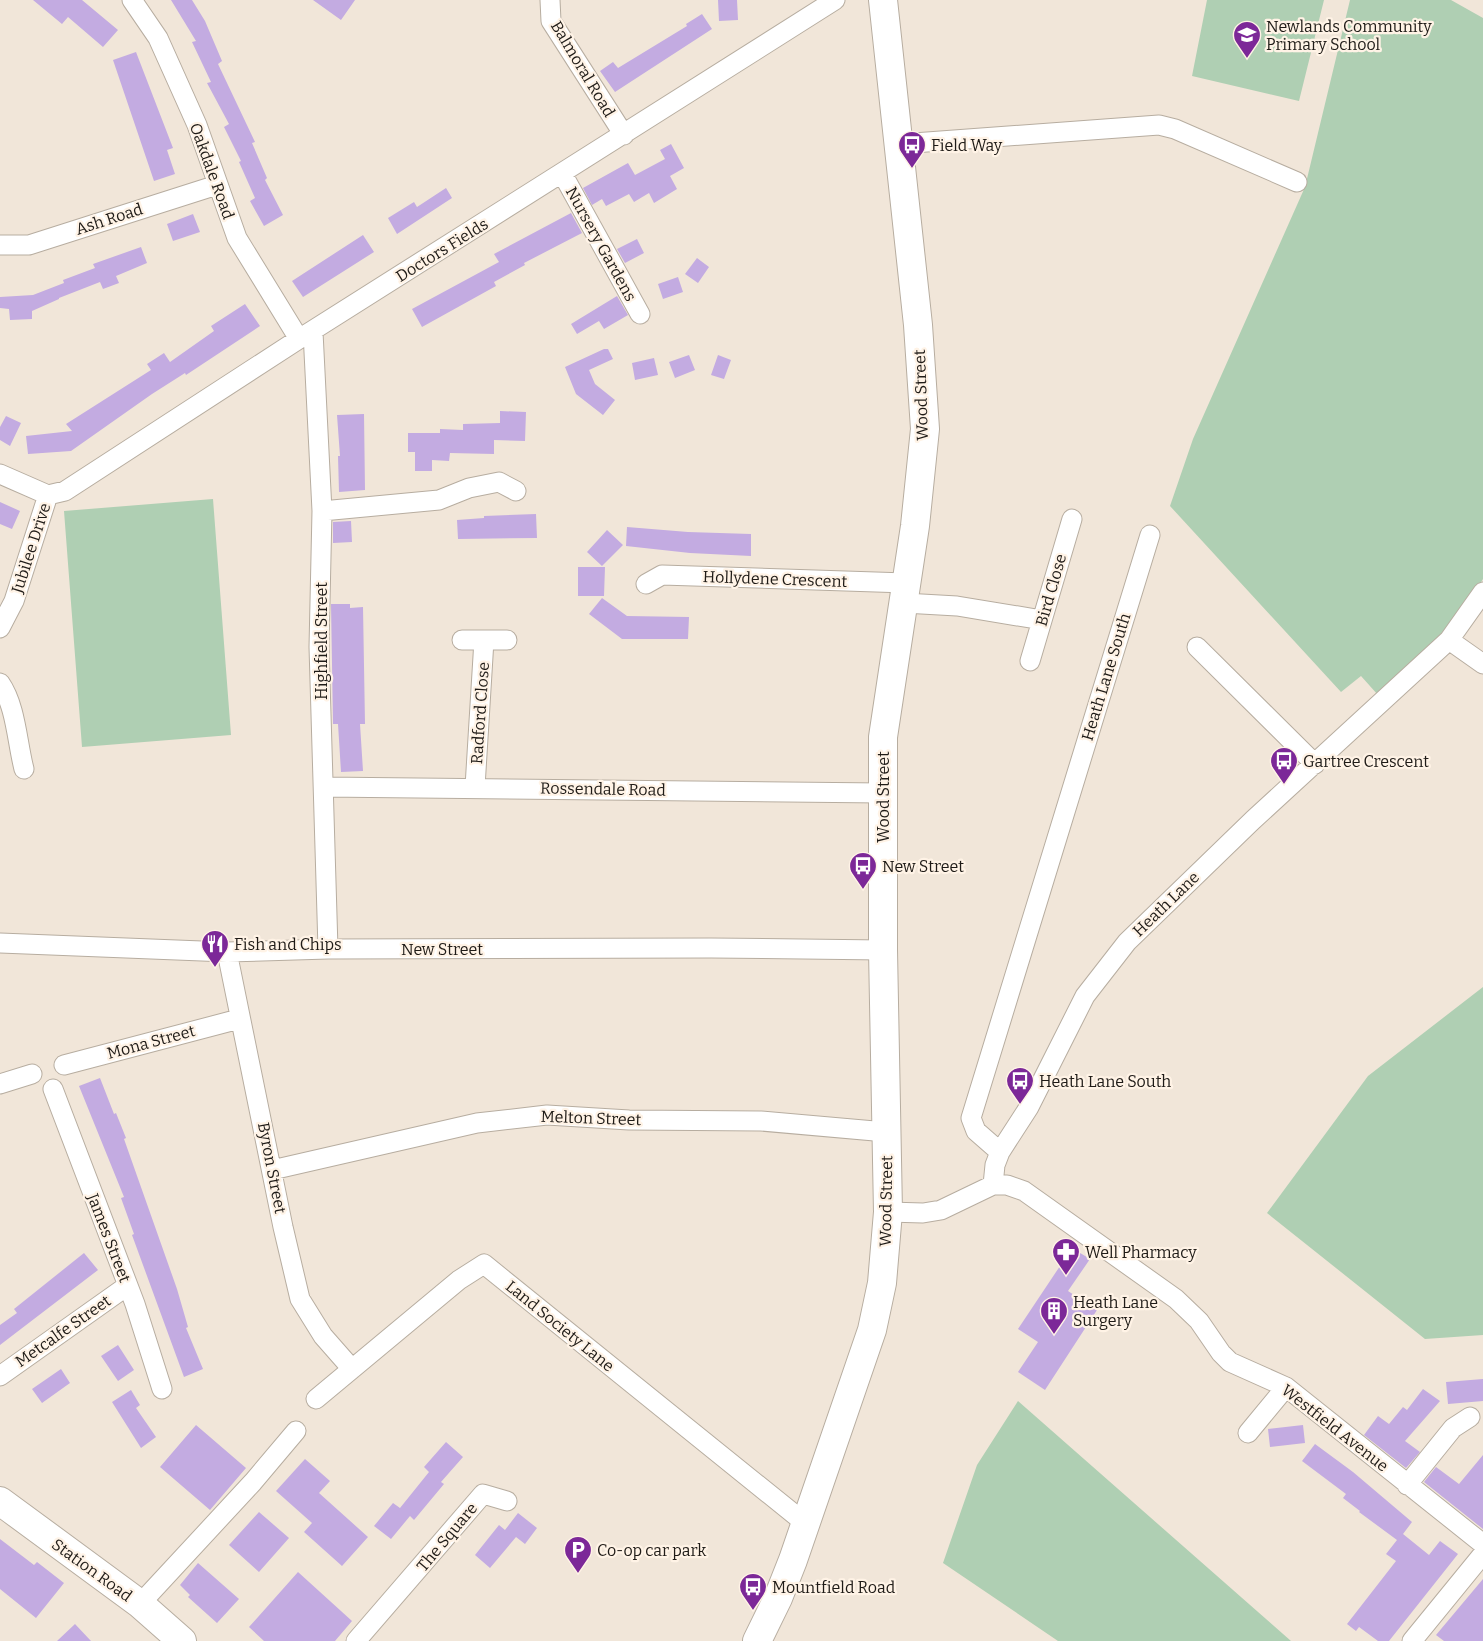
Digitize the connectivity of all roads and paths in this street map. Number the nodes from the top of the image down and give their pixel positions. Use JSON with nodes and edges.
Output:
{"nodes":[{"id":1,"x":132,"y":0,"type":"edge"},
{"id":2,"x":550,"y":0,"type":"edge"},
{"id":3,"x":835,"y":0,"type":"edge"},
{"id":4,"x":884,"y":12,"type":"edge"},
{"id":5,"x":624,"y":135,"type":"junction"},
{"id":6,"x":900,"y":144,"type":"junction"},
{"id":7,"x":562,"y":173,"type":"junction"},
{"id":8,"x":1297,"y":182,"type":"dead end"},
{"id":9,"x":216,"y":185,"type":"junction"},
{"id":10,"x":0,"y":245,"type":"edge"},
{"id":11,"x":640,"y":314,"type":"dead end"},
{"id":12,"x":306,"y":335,"type":"junction"},
{"id":13,"x":0,"y":474,"type":"edge"},
{"id":14,"x":516,"y":491,"type":"dead end"},
{"id":15,"x":48,"y":495,"type":"junction"},
{"id":16,"x":322,"y":511,"type":"junction"},
{"id":17,"x":1072,"y":519,"type":"dead end"},
{"id":18,"x":1150,"y":535,"type":"dead end"},
{"id":19,"x":646,"y":584,"type":"dead end"},
{"id":20,"x":1483,"y":592,"type":"edge"},
{"id":21,"x":905,"y":593,"type":"junction"},
{"id":22,"x":1042,"y":620,"type":"junction"},
{"id":23,"x":0,"y":628,"type":"edge"},
{"id":24,"x":462,"y":640,"type":"dead end"},
{"id":25,"x":484,"y":640,"type":"junction"},
{"id":26,"x":508,"y":640,"type":"dead end"},
{"id":27,"x":1449,"y":640,"type":"junction"},
{"id":28,"x":1197,"y":647,"type":"dead end"},
{"id":29,"x":1030,"y":661,"type":"dead end"},
{"id":30,"x":1483,"y":664,"type":"edge"},
{"id":31,"x":0,"y":683,"type":"edge"},
{"id":32,"x":1315,"y":764,"type":"junction"},
{"id":33,"x":24,"y":769,"type":"dead end"},
{"id":34,"x":324,"y":786,"type":"junction"},
{"id":35,"x":475,"y":787,"type":"junction"},
{"id":36,"x":882,"y":793,"type":"junction"},
{"id":37,"x":0,"y":943,"type":"edge"},
{"id":38,"x":328,"y":949,"type":"junction"},
{"id":39,"x":883,"y":950,"type":"junction"},
{"id":40,"x":227,"y":952,"type":"junction"},
{"id":41,"x":239,"y":1019,"type":"junction"},
{"id":42,"x":64,"y":1065,"type":"dead end"},
{"id":43,"x":32,"y":1074,"type":"dead end"},
{"id":44,"x":0,"y":1084,"type":"edge"},
{"id":45,"x":53,"y":1089,"type":"dead end"},
{"id":46,"x":886,"y":1132,"type":"junction"},
{"id":47,"x":1000,"y":1152,"type":"junction"},
{"id":48,"x":272,"y":1170,"type":"junction"},
{"id":49,"x":993,"y":1186,"type":"junction"},
{"id":50,"x":888,"y":1212,"type":"junction"},
{"id":51,"x":127,"y":1286,"type":"junction"},
{"id":52,"x":352,"y":1369,"type":"junction"},
{"id":53,"x":0,"y":1376,"type":"edge"},
{"id":54,"x":1286,"y":1387,"type":"junction"},
{"id":55,"x":162,"y":1389,"type":"dead end"},
{"id":56,"x":316,"y":1399,"type":"dead end"},
{"id":57,"x":1470,"y":1417,"type":"dead end"},
{"id":58,"x":296,"y":1431,"type":"dead end"},
{"id":59,"x":1248,"y":1433,"type":"dead end"},
{"id":60,"x":1407,"y":1485,"type":"junction"},
{"id":61,"x":0,"y":1501,"type":"edge"},
{"id":62,"x":507,"y":1502,"type":"dead end"},
{"id":63,"x":805,"y":1523,"type":"junction"},
{"id":64,"x":1483,"y":1544,"type":"edge"},
{"id":65,"x":1483,"y":1554,"type":"edge"},
{"id":66,"x":140,"y":1604,"type":"junction"},
{"id":67,"x":764,"y":1639,"type":"edge"},
{"id":68,"x":182,"y":1641,"type":"edge"},
{"id":69,"x":356,"y":1641,"type":"edge"},
{"id":70,"x":1412,"y":1641,"type":"edge"}],
"edges":[{"from":1,"to":9,"type":"street","name":"Oakdale Road"},
{"from":2,"to":5,"type":"street","name":"Balmoral Road"},
{"from":3,"to":5,"type":"street","name":"Doctors Fields"},
{"from":4,"to":6,"type":"street","name":"Wood Street"},
{"from":5,"to":7,"type":"street","name":"Doctors Fields"},
{"from":6,"to":8,"type":"street"},
{"from":6,"to":21,"type":"street","name":"Wood Street"},
{"from":7,"to":11,"type":"street","name":"Nursery Gardens"},
{"from":7,"to":12,"type":"street","name":"Doctors Fields"},
{"from":9,"to":10,"type":"street","name":"Ash Road"},
{"from":9,"to":12,"type":"street","name":"Oakdale Road"},
{"from":12,"to":15,"type":"street","name":"Doctors Fields"},
{"from":12,"to":16,"type":"street","name":"Highfield Street"},
{"from":13,"to":15,"type":"street"},
{"from":14,"to":16,"type":"street"},
{"from":15,"to":23,"type":"street","name":"Jubilee Drive"},
{"from":16,"to":34,"type":"street","name":"Highfield Street"},
{"from":17,"to":22,"type":"street","name":"Bird Close"},
{"from":18,"to":47,"type":"street","name":"Heath Lane South"},
{"from":19,"to":21,"type":"street","name":"Hollydene Crescent"},
{"from":20,"to":27,"type":"street","name":"Heath Lane"},
{"from":21,"to":22,"type":"street","name":"Hollydene Crescent"},
{"from":21,"to":36,"type":"street","name":"Wood Street"},
{"from":22,"to":29,"type":"street","name":"Bird Close"},
{"from":24,"to":25,"type":"street","name":"Radford Close"},
{"from":25,"to":26,"type":"street","name":"Radford Close"},
{"from":25,"to":35,"type":"street","name":"Radford Close"},
{"from":27,"to":30,"type":"street"},
{"from":27,"to":32,"type":"street","name":"Heath Lane"},
{"from":28,"to":32,"type":"street"},
{"from":31,"to":33,"type":"street"},
{"from":32,"to":47,"type":"street","name":"Heath Lane"},
{"from":34,"to":35,"type":"street","name":"Rossendale Road"},
{"from":34,"to":38,"type":"street","name":"Highfield Street"},
{"from":35,"to":36,"type":"street","name":"Rossendale Road"},
{"from":36,"to":39,"type":"street","name":"Wood Street"},
{"from":37,"to":40,"type":"street","name":"New Street"},
{"from":38,"to":39,"type":"street","name":"New Street"},
{"from":38,"to":40,"type":"street","name":"New Street"},
{"from":39,"to":46,"type":"street","name":"Wood Street"},
{"from":40,"to":41,"type":"street","name":"Byron Street"},
{"from":41,"to":42,"type":"street","name":"Mona Street"},
{"from":41,"to":48,"type":"street","name":"Byron Street"},
{"from":43,"to":44,"type":"street"},
{"from":45,"to":51,"type":"street","name":"James Street"},
{"from":46,"to":48,"type":"street","name":"Melton Street"},
{"from":46,"to":50,"type":"street","name":"Wood Street"},
{"from":47,"to":49,"type":"street","name":"Heath Lane"},
{"from":48,"to":52,"type":"street","name":"Byron Street"},
{"from":49,"to":50,"type":"street"},
{"from":49,"to":54,"type":"street","name":"Westfield Avenue"},
{"from":50,"to":63,"type":"street","name":"Wood Street"},
{"from":51,"to":53,"type":"street","name":"Metcalfe Street"},
{"from":51,"to":55,"type":"street","name":"James Street"},
{"from":52,"to":56,"type":"street","name":"Land Society Lane"},
{"from":52,"to":63,"type":"street","name":"Land Society Lane"},
{"from":54,"to":59,"type":"street"},
{"from":54,"to":60,"type":"street","name":"Westfield Avenue"},
{"from":57,"to":60,"type":"street"},
{"from":58,"to":66,"type":"street"},
{"from":60,"to":64,"type":"street","name":"Westfield Avenue"},
{"from":61,"to":66,"type":"street","name":"Station Road"},
{"from":62,"to":69,"type":"street","name":"The Square"},
{"from":63,"to":67,"type":"street","name":"Wood Street"},
{"from":65,"to":70,"type":"street"},
{"from":66,"to":68,"type":"street","name":"Station Road"}]}
